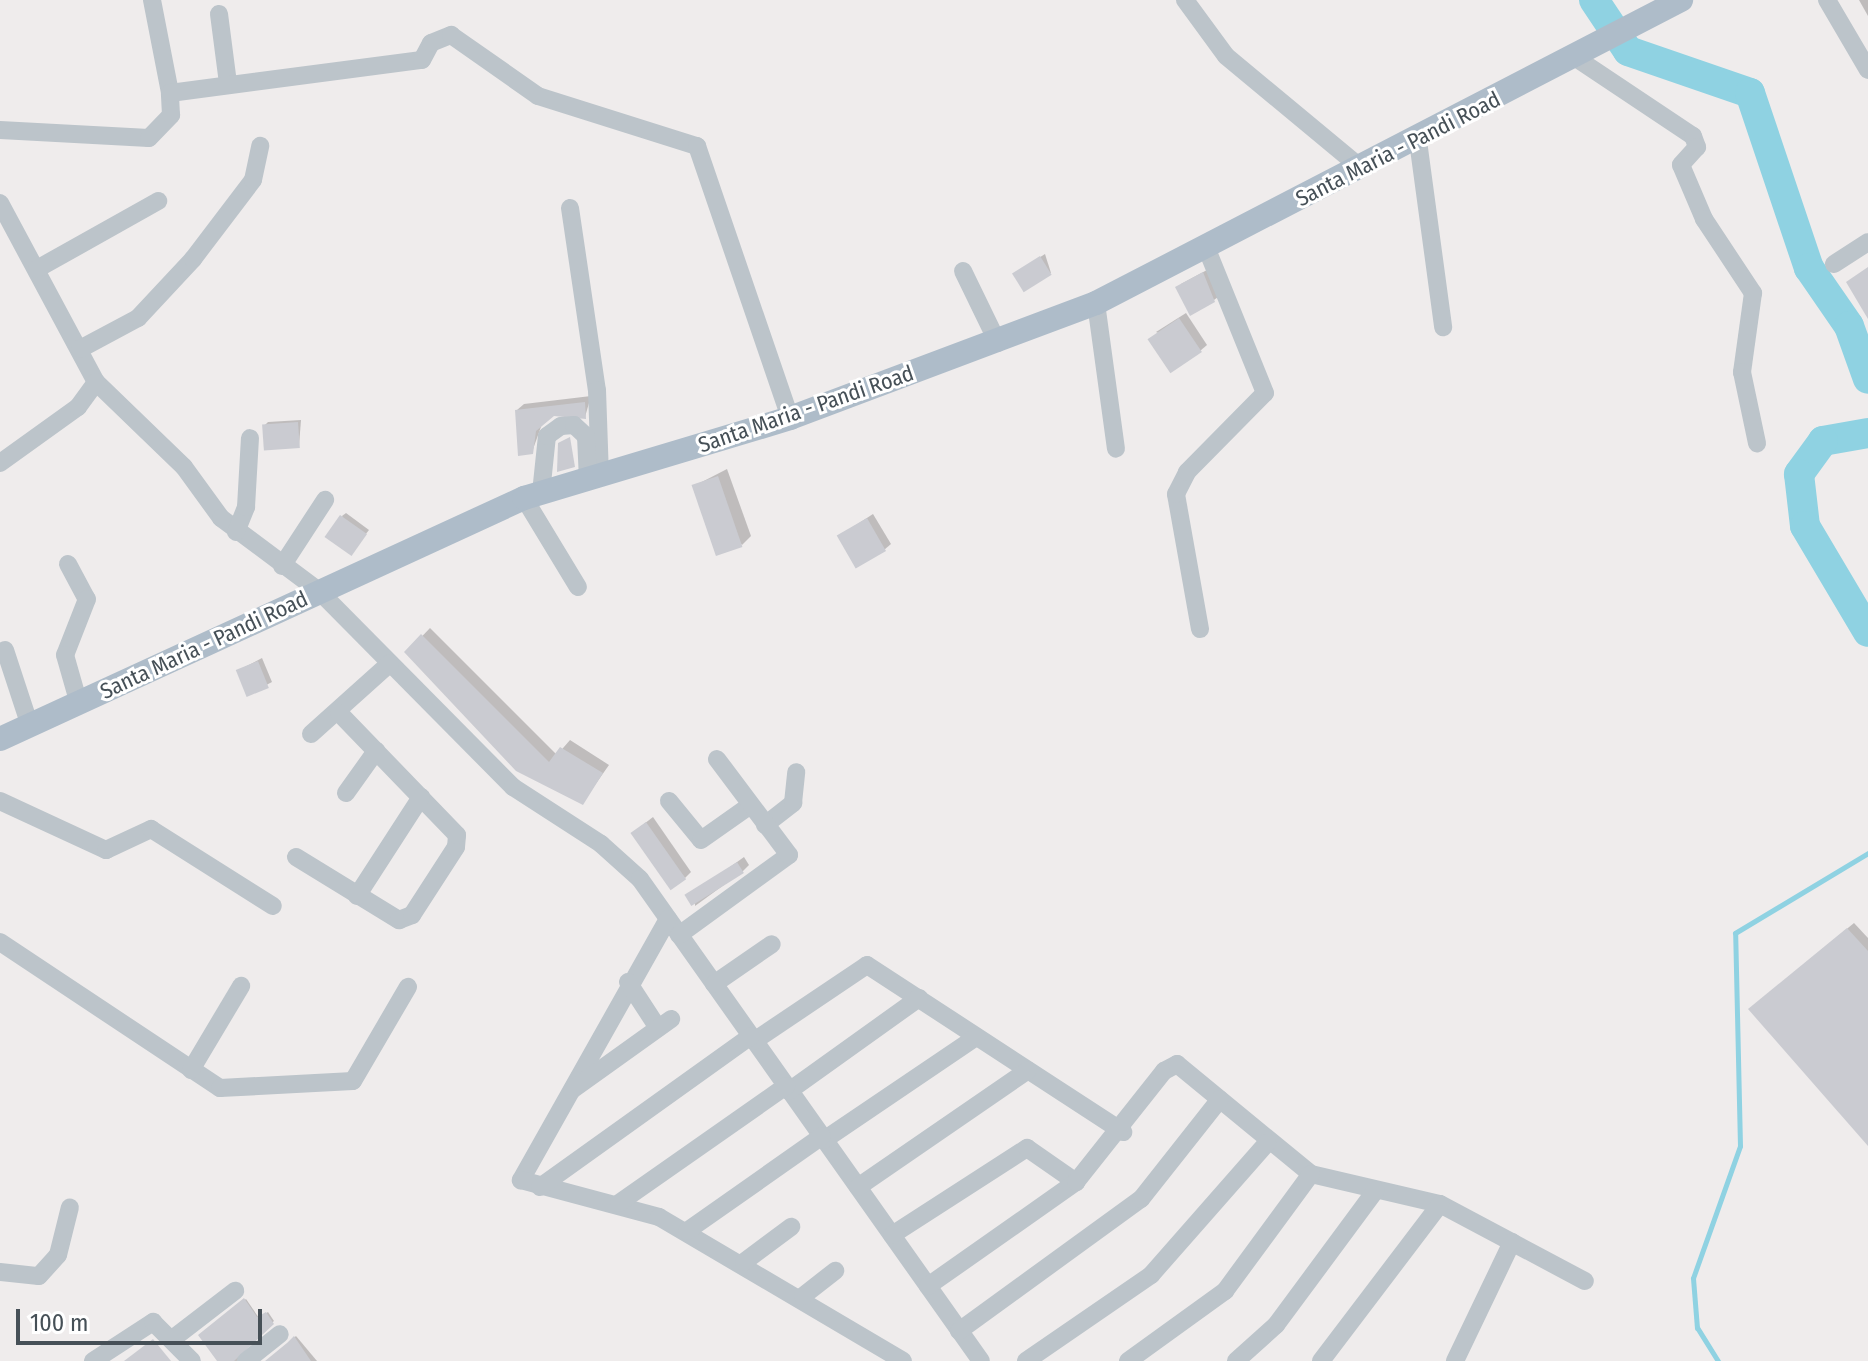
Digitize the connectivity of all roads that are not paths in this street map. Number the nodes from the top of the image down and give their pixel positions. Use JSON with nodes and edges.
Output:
{"nodes":[{"id":1,"x":152,"y":0,"type":"edge"},
{"id":2,"x":1185,"y":0,"type":"edge"},
{"id":3,"x":1681,"y":0,"type":"edge"},
{"id":4,"x":1827,"y":0,"type":"edge"},
{"id":5,"x":219,"y":14,"type":"dead end"},
{"id":6,"x":1573,"y":56,"type":"junction"},
{"id":7,"x":1868,"y":70,"type":"edge"},
{"id":8,"x":228,"y":83,"type":"junction"},
{"id":9,"x":170,"y":93,"type":"junction"},
{"id":10,"x":0,"y":130,"type":"edge"},
{"id":11,"x":1418,"y":141,"type":"junction"},
{"id":12,"x":260,"y":146,"type":"dead end"},
{"id":13,"x":1361,"y":168,"type":"junction"},
{"id":14,"x":158,"y":201,"type":"dead end"},
{"id":15,"x":0,"y":203,"type":"edge"},
{"id":16,"x":570,"y":208,"type":"dead end"},
{"id":17,"x":1868,"y":242,"type":"edge"},
{"id":18,"x":1206,"y":247,"type":"junction"},
{"id":19,"x":1834,"y":264,"type":"dead end"},
{"id":20,"x":37,"y":269,"type":"junction"},
{"id":21,"x":963,"y":271,"type":"dead end"},
{"id":22,"x":1096,"y":303,"type":"junction"},
{"id":23,"x":1443,"y":327,"type":"dead end"},
{"id":24,"x":998,"y":343,"type":"junction"},
{"id":25,"x":80,"y":349,"type":"junction"},
{"id":26,"x":96,"y":382,"type":"junction"},
{"id":27,"x":790,"y":418,"type":"junction"},
{"id":28,"x":250,"y":438,"type":"dead end"},
{"id":29,"x":1757,"y":443,"type":"dead end"},
{"id":30,"x":1116,"y":449,"type":"dead end"},
{"id":31,"x":0,"y":463,"type":"edge"},
{"id":32,"x":594,"y":479,"type":"junction"},
{"id":33,"x":532,"y":496,"type":"junction"},
{"id":34,"x":325,"y":500,"type":"dead end"},
{"id":35,"x":236,"y":532,"type":"junction"},
{"id":36,"x":68,"y":564,"type":"dead end"},
{"id":37,"x":282,"y":566,"type":"junction"},
{"id":38,"x":578,"y":587,"type":"dead end"},
{"id":39,"x":319,"y":591,"type":"junction"},
{"id":40,"x":1200,"y":629,"type":"dead end"},
{"id":41,"x":5,"y":650,"type":"dead end"},
{"id":42,"x":390,"y":663,"type":"junction"},
{"id":43,"x":79,"y":704,"type":"junction"},
{"id":44,"x":339,"y":713,"type":"junction"},
{"id":45,"x":30,"y":726,"type":"junction"},
{"id":46,"x":311,"y":734,"type":"dead end"},
{"id":47,"x":0,"y":739,"type":"edge"},
{"id":48,"x":376,"y":751,"type":"junction"},
{"id":49,"x":717,"y":759,"type":"dead end"},
{"id":50,"x":796,"y":772,"type":"dead end"},
{"id":51,"x":346,"y":793,"type":"dead end"},
{"id":52,"x":421,"y":797,"type":"junction"},
{"id":53,"x":0,"y":801,"type":"edge"},
{"id":54,"x":669,"y":801,"type":"dead end"},
{"id":55,"x":748,"y":807,"type":"junction"},
{"id":56,"x":765,"y":825,"type":"junction"},
{"id":57,"x":296,"y":857,"type":"dead end"},
{"id":58,"x":357,"y":896,"type":"junction"},
{"id":59,"x":273,"y":906,"type":"dead end"},
{"id":60,"x":674,"y":927,"type":"junction"},
{"id":61,"x":0,"y":942,"type":"edge"},
{"id":62,"x":772,"y":944,"type":"dead end"},
{"id":63,"x":628,"y":982,"type":"junction"},
{"id":64,"x":714,"y":984,"type":"junction"},
{"id":65,"x":241,"y":986,"type":"dead end"},
{"id":66,"x":408,"y":987,"type":"dead end"},
{"id":67,"x":919,"y":998,"type":"junction"},
{"id":68,"x":976,"y":1037,"type":"junction"},
{"id":69,"x":752,"y":1038,"type":"junction"},
{"id":70,"x":191,"y":1070,"type":"junction"},
{"id":71,"x":1028,"y":1070,"type":"junction"},
{"id":72,"x":788,"y":1088,"type":"junction"},
{"id":73,"x":567,"y":1094,"type":"junction"},
{"id":74,"x":1220,"y":1099,"type":"junction"},
{"id":75,"x":1123,"y":1132,"type":"junction"},
{"id":76,"x":823,"y":1138,"type":"junction"},
{"id":77,"x":1267,"y":1143,"type":"junction"},
{"id":78,"x":1311,"y":1174,"type":"junction"},
{"id":79,"x":1076,"y":1182,"type":"junction"},
{"id":80,"x":540,"y":1187,"type":"junction"},
{"id":81,"x":858,"y":1187,"type":"junction"},
{"id":82,"x":1376,"y":1190,"type":"junction"},
{"id":83,"x":619,"y":1203,"type":"junction"},
{"id":84,"x":1440,"y":1204,"type":"junction"},
{"id":85,"x":70,"y":1207,"type":"dead end"},
{"id":86,"x":791,"y":1227,"type":"dead end"},
{"id":87,"x":687,"y":1231,"type":"junction"},
{"id":88,"x":892,"y":1235,"type":"junction"},
{"id":89,"x":1512,"y":1242,"type":"junction"},
{"id":90,"x":744,"y":1262,"type":"junction"},
{"id":91,"x":835,"y":1271,"type":"dead end"},
{"id":92,"x":0,"y":1272,"type":"edge"},
{"id":93,"x":1585,"y":1281,"type":"dead end"},
{"id":94,"x":928,"y":1286,"type":"junction"},
{"id":95,"x":235,"y":1291,"type":"dead end"},
{"id":96,"x":803,"y":1296,"type":"junction"},
{"id":97,"x":959,"y":1331,"type":"junction"},
{"id":98,"x":280,"y":1334,"type":"dead end"},
{"id":99,"x":175,"y":1337,"type":"junction"},
{"id":100,"x":102,"y":1359,"type":"edge"},
{"id":101,"x":192,"y":1361,"type":"edge"},
{"id":102,"x":246,"y":1361,"type":"edge"},
{"id":103,"x":903,"y":1361,"type":"edge"},
{"id":104,"x":981,"y":1361,"type":"edge"},
{"id":105,"x":1026,"y":1361,"type":"edge"},
{"id":106,"x":1128,"y":1361,"type":"edge"},
{"id":107,"x":1236,"y":1361,"type":"edge"},
{"id":108,"x":1321,"y":1361,"type":"edge"},
{"id":109,"x":1455,"y":1361,"type":"edge"}],
"edges":[{"from":1,"to":9,"type":"street"},
{"from":2,"to":13,"type":"street"},
{"from":3,"to":6,"type":"main road","name":"Santa Maria - Pandi Road"},
{"from":4,"to":7,"type":"street"},
{"from":5,"to":8,"type":"street"},
{"from":6,"to":11,"type":"main road","name":"Santa Maria - Pandi Road"},
{"from":6,"to":29,"type":"street"},
{"from":8,"to":9,"type":"street"},
{"from":8,"to":27,"type":"street"},
{"from":9,"to":10,"type":"street"},
{"from":11,"to":13,"type":"main road","name":"Santa Maria - Pandi Road"},
{"from":11,"to":23,"type":"street"},
{"from":12,"to":25,"type":"street"},
{"from":13,"to":18,"type":"main road","name":"Santa Maria - Pandi Road"},
{"from":14,"to":20,"type":"street"},
{"from":15,"to":20,"type":"street"},
{"from":16,"to":32,"type":"street"},
{"from":17,"to":19,"type":"street"},
{"from":18,"to":22,"type":"main road","name":"Santa Maria - Pandi Road"},
{"from":18,"to":40,"type":"street"},
{"from":20,"to":25,"type":"street"},
{"from":21,"to":24,"type":"street"},
{"from":22,"to":24,"type":"main road","name":"Santa Maria - Pandi Road"},
{"from":22,"to":30,"type":"street"},
{"from":24,"to":27,"type":"main road","name":"Santa Maria - Pandi Road"},
{"from":25,"to":26,"type":"street"},
{"from":26,"to":31,"type":"street"},
{"from":26,"to":35,"type":"street"},
{"from":27,"to":32,"type":"main road","name":"Santa Maria - Pandi Road"},
{"from":28,"to":35,"type":"street"},
{"from":32,"to":33,"type":"main road","name":"Santa Maria - Pandi Road"},
{"from":32,"to":33,"type":"street"},
{"from":33,"to":38,"type":"street"},
{"from":33,"to":39,"type":"main road","name":"Santa Maria - Pandi Road"},
{"from":34,"to":37,"type":"street"},
{"from":35,"to":37,"type":"street"},
{"from":36,"to":43,"type":"street"},
{"from":37,"to":39,"type":"street"},
{"from":39,"to":42,"type":"street"},
{"from":39,"to":43,"type":"main road","name":"Santa Maria - Pandi Road"},
{"from":41,"to":45,"type":"street"},
{"from":42,"to":44,"type":"street"},
{"from":42,"to":60,"type":"street"},
{"from":43,"to":45,"type":"main road","name":"Santa Maria - Pandi Road"},
{"from":44,"to":46,"type":"street"},
{"from":44,"to":48,"type":"street"},
{"from":45,"to":47,"type":"main road","name":"Santa Maria - Pandi Road"},
{"from":48,"to":51,"type":"street"},
{"from":48,"to":52,"type":"street"},
{"from":49,"to":55,"type":"street"},
{"from":50,"to":56,"type":"street"},
{"from":52,"to":58,"type":"street"},
{"from":52,"to":58,"type":"street"},
{"from":53,"to":59,"type":"street"},
{"from":54,"to":55,"type":"street"},
{"from":55,"to":56,"type":"street"},
{"from":56,"to":60,"type":"street"},
{"from":57,"to":58,"type":"street"},
{"from":60,"to":63,"type":"street"},
{"from":60,"to":64,"type":"street"},
{"from":61,"to":70,"type":"street"},
{"from":62,"to":64,"type":"street"},
{"from":63,"to":73,"type":"street"},
{"from":63,"to":73,"type":"street"},
{"from":64,"to":69,"type":"street"},
{"from":65,"to":70,"type":"street"},
{"from":66,"to":70,"type":"street"},
{"from":67,"to":68,"type":"street"},
{"from":67,"to":69,"type":"street"},
{"from":67,"to":72,"type":"street"},
{"from":68,"to":71,"type":"street"},
{"from":68,"to":76,"type":"street"},
{"from":69,"to":72,"type":"street"},
{"from":69,"to":80,"type":"street"},
{"from":71,"to":75,"type":"street"},
{"from":71,"to":81,"type":"street"},
{"from":72,"to":76,"type":"street"},
{"from":72,"to":83,"type":"street"},
{"from":73,"to":80,"type":"street"},
{"from":74,"to":75,"type":"street"},
{"from":74,"to":77,"type":"street"},
{"from":74,"to":97,"type":"street"},
{"from":75,"to":79,"type":"street"},
{"from":76,"to":81,"type":"street"},
{"from":76,"to":87,"type":"street"},
{"from":77,"to":78,"type":"street"},
{"from":77,"to":105,"type":"street"},
{"from":78,"to":82,"type":"street"},
{"from":78,"to":106,"type":"street"},
{"from":79,"to":88,"type":"street"},
{"from":79,"to":94,"type":"street"},
{"from":80,"to":83,"type":"street"},
{"from":81,"to":88,"type":"street"},
{"from":82,"to":84,"type":"street"},
{"from":82,"to":107,"type":"street"},
{"from":83,"to":87,"type":"street"},
{"from":84,"to":89,"type":"street"},
{"from":84,"to":108,"type":"street"},
{"from":85,"to":92,"type":"street"},
{"from":86,"to":90,"type":"street"},
{"from":87,"to":90,"type":"street"},
{"from":88,"to":94,"type":"street"},
{"from":89,"to":93,"type":"street"},
{"from":89,"to":109,"type":"street"},
{"from":90,"to":96,"type":"street"},
{"from":91,"to":96,"type":"street"},
{"from":94,"to":97,"type":"street"},
{"from":95,"to":99,"type":"street"},
{"from":96,"to":103,"type":"street"},
{"from":97,"to":104,"type":"street"},
{"from":98,"to":102,"type":"street"},
{"from":99,"to":100,"type":"street"},
{"from":99,"to":101,"type":"street"}]}
